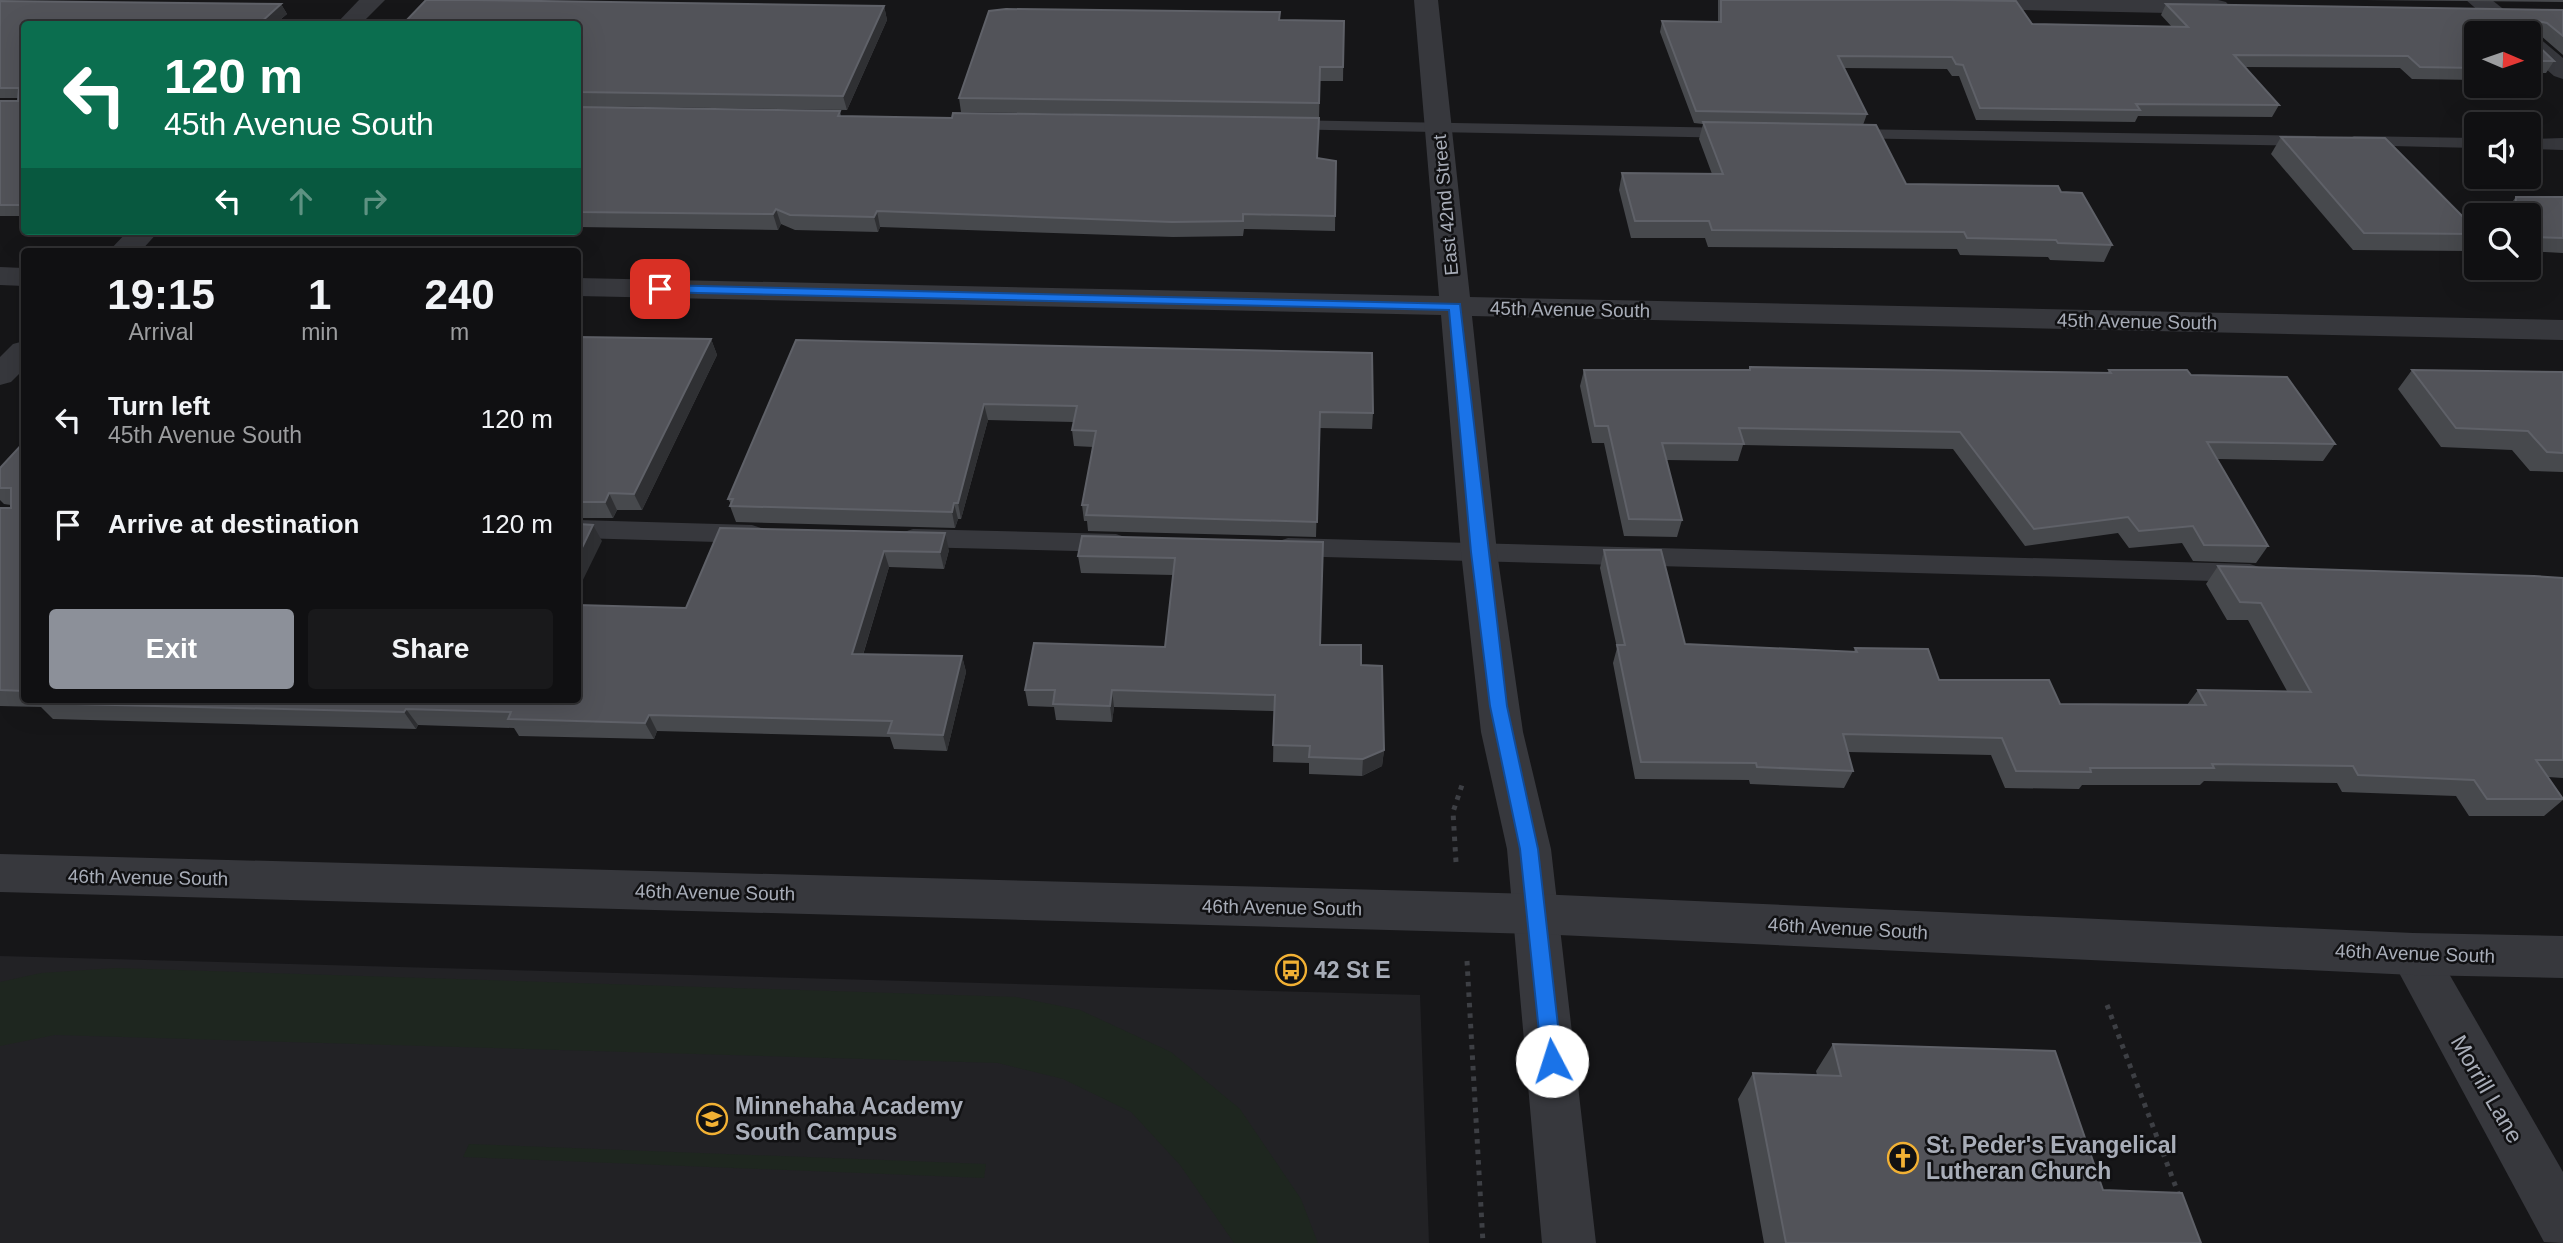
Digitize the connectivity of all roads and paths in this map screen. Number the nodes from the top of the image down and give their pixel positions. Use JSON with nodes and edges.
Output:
{"nodes":[{"id":1,"x":373,"y":0,"type":"edge"},
{"id":2,"x":1426,"y":0,"type":"edge"},
{"id":3,"x":1944,"y":2,"type":"edge"},
{"id":4,"x":2235,"y":7,"type":"edge"},
{"id":5,"x":2475,"y":7,"type":"edge"},
{"id":6,"x":2530,"y":11,"type":"edge"},
{"id":7,"x":351,"y":21,"type":"edge"},
{"id":8,"x":2498,"y":21,"type":"edge"},
{"id":9,"x":2541,"y":52,"type":"edge"},
{"id":10,"x":2563,"y":71,"type":"edge"},
{"id":11,"x":1259,"y":125,"type":"edge"},
{"id":12,"x":1437,"y":129,"type":"junction"},
{"id":13,"x":1752,"y":133,"type":"edge"},
{"id":14,"x":1821,"y":134,"type":"edge"},
{"id":15,"x":2464,"y":143,"type":"edge"},
{"id":16,"x":2541,"y":144,"type":"edge"},
{"id":17,"x":2563,"y":144,"type":"edge"},
{"id":18,"x":140,"y":235,"type":"edge"},
{"id":19,"x":127,"y":248,"type":"edge"},
{"id":20,"x":0,"y":276,"type":"edge"},
{"id":21,"x":21,"y":277,"type":"edge"},
{"id":22,"x":581,"y":287,"type":"edge"},
{"id":23,"x":1455,"y":307,"type":"junction"},
{"id":24,"x":2563,"y":330,"type":"edge"},
{"id":25,"x":21,"y":354,"type":"edge"},
{"id":26,"x":0,"y":375,"type":"edge"},
{"id":27,"x":581,"y":529,"type":"edge"},
{"id":28,"x":771,"y":534,"type":"edge"},
{"id":29,"x":895,"y":537,"type":"edge"},
{"id":30,"x":1144,"y":543,"type":"edge"},
{"id":31,"x":1268,"y":547,"type":"edge"},
{"id":32,"x":1479,"y":552,"type":"junction"},
{"id":33,"x":2272,"y":574,"type":"edge"},
{"id":34,"x":0,"y":873,"type":"edge"},
{"id":35,"x":1463,"y":913,"type":"junction"},
{"id":36,"x":1537,"y":914,"type":"junction"},
{"id":37,"x":2413,"y":954,"type":"junction"},
{"id":38,"x":2563,"y":957,"type":"edge"},
{"id":39,"x":2107,"y":1005,"type":"dead end"},
{"id":40,"x":2183,"y":1205,"type":"edge"},
{"id":41,"x":2563,"y":1223,"type":"edge"},
{"id":42,"x":1483,"y":1243,"type":"edge"},
{"id":43,"x":1569,"y":1243,"type":"edge"}],
"edges":[{"from":1,"to":7,"type":"street"},
{"from":2,"to":12,"type":"street","name":"East 42nd Street"},
{"from":3,"to":4,"type":"street"},
{"from":5,"to":6,"type":"street"},
{"from":5,"to":8,"type":"street"},
{"from":9,"to":10,"type":"street"},
{"from":11,"to":12,"type":"lane"},
{"from":12,"to":13,"type":"lane"},
{"from":12,"to":23,"type":"street","name":"East 42nd Street"},
{"from":14,"to":15,"type":"lane"},
{"from":16,"to":17,"type":"lane"},
{"from":18,"to":19,"type":"street"},
{"from":20,"to":21,"type":"street"},
{"from":22,"to":23,"type":"street","name":"45th Avenue South"},
{"from":23,"to":24,"type":"street","name":"45th Avenue South"},
{"from":23,"to":32,"type":"street","name":"East 42nd Street"},
{"from":25,"to":26,"type":"street"},
{"from":27,"to":28,"type":"lane"},
{"from":29,"to":30,"type":"lane"},
{"from":31,"to":32,"type":"lane"},
{"from":32,"to":33,"type":"lane"},
{"from":32,"to":36,"type":"street","name":"East 42nd Street"},
{"from":34,"to":35,"type":"street","name":"46th Avenue South"},
{"from":35,"to":36,"type":"street","name":"46th Avenue South"},
{"from":35,"to":42,"type":"path"},
{"from":36,"to":37,"type":"street","name":"46th Avenue South"},
{"from":36,"to":43,"type":"street","name":"East 42nd Street"},
{"from":37,"to":38,"type":"street","name":"46th Avenue South"},
{"from":37,"to":41,"type":"street","name":"Morrill Lane"},
{"from":39,"to":40,"type":"path"}]}
